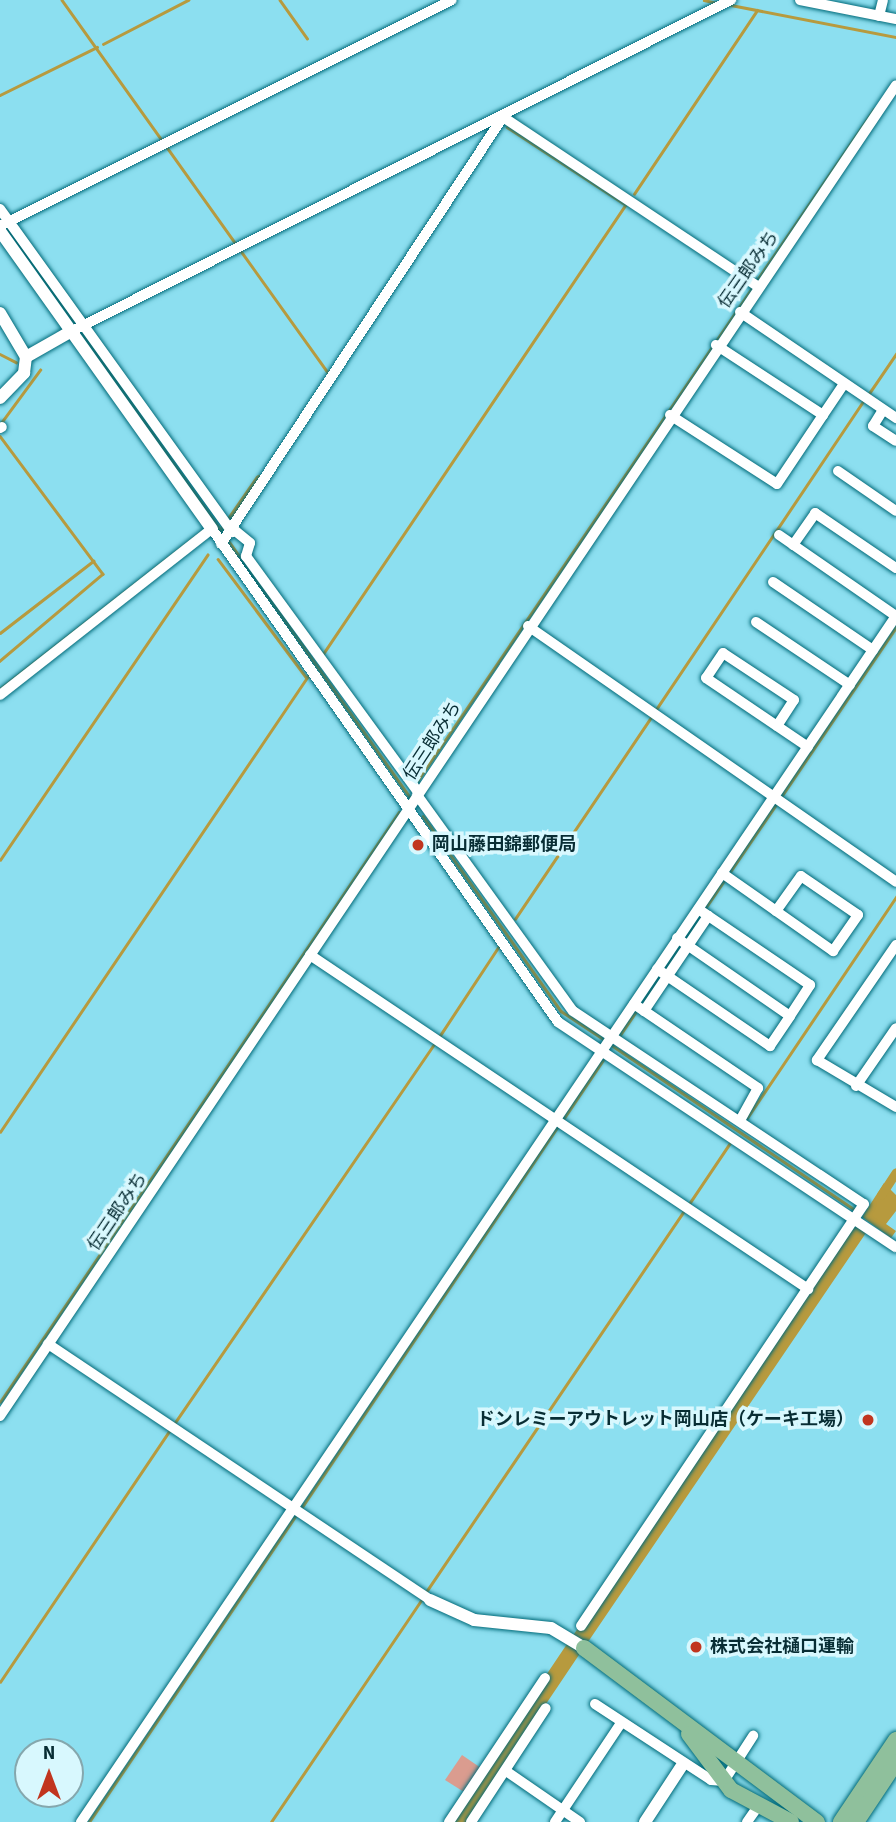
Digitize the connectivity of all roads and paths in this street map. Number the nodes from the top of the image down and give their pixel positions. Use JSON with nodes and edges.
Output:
{"nodes":[{"id":1,"x":452,"y":0,"type":"edge"},
{"id":2,"x":800,"y":0,"type":"edge"},
{"id":3,"x":883,"y":0,"type":"edge"},
{"id":4,"x":730,"y":3,"type":"edge"},
{"id":5,"x":834,"y":3,"type":"edge"},
{"id":6,"x":879,"y":16,"type":"junction"},
{"id":7,"x":896,"y":19,"type":"edge"},
{"id":8,"x":896,"y":85,"type":"edge"},
{"id":9,"x":503,"y":117,"type":"junction"},
{"id":10,"x":0,"y":209,"type":"edge"},
{"id":11,"x":6,"y":225,"type":"edge"},
{"id":12,"x":757,"y":286,"type":"junction"},
{"id":13,"x":740,"y":312,"type":"junction"},
{"id":14,"x":0,"y":313,"type":"edge"},
{"id":15,"x":77,"y":328,"type":"junction"},
{"id":16,"x":716,"y":345,"type":"junction"},
{"id":17,"x":26,"y":357,"type":"junction"},
{"id":18,"x":844,"y":384,"type":"junction"},
{"id":19,"x":0,"y":398,"type":"edge"},
{"id":20,"x":883,"y":410,"type":"junction"},
{"id":21,"x":670,"y":415,"type":"junction"},
{"id":22,"x":823,"y":415,"type":"junction"},
{"id":23,"x":896,"y":418,"type":"edge"},
{"id":24,"x":896,"y":441,"type":"edge"},
{"id":25,"x":838,"y":471,"type":"dead end"},
{"id":26,"x":896,"y":511,"type":"edge"},
{"id":27,"x":226,"y":533,"type":"junction"},
{"id":28,"x":779,"y":535,"type":"dead end"},
{"id":29,"x":793,"y":545,"type":"junction"},
{"id":30,"x":896,"y":568,"type":"edge"},
{"id":31,"x":773,"y":582,"type":"dead end"},
{"id":32,"x":896,"y":616,"type":"edge"},
{"id":33,"x":756,"y":622,"type":"dead end"},
{"id":34,"x":528,"y":626,"type":"junction"},
{"id":35,"x":873,"y":650,"type":"junction"},
{"id":36,"x":321,"y":672,"type":"junction"},
{"id":37,"x":850,"y":685,"type":"junction"},
{"id":38,"x":0,"y":695,"type":"edge"},
{"id":39,"x":777,"y":726,"type":"junction"},
{"id":40,"x":808,"y":747,"type":"junction"},
{"id":41,"x":415,"y":790,"type":"junction"},
{"id":42,"x":777,"y":798,"type":"junction"},
{"id":43,"x":409,"y":810,"type":"junction"},
{"id":44,"x":725,"y":875,"type":"junction"},
{"id":45,"x":896,"y":882,"type":"edge"},
{"id":46,"x":776,"y":911,"type":"junction"},
{"id":47,"x":703,"y":912,"type":"junction"},
{"id":48,"x":683,"y":942,"type":"junction"},
{"id":49,"x":896,"y":945,"type":"edge"},
{"id":50,"x":310,"y":955,"type":"junction"},
{"id":51,"x":662,"y":972,"type":"junction"},
{"id":52,"x":639,"y":1007,"type":"junction"},
{"id":53,"x":790,"y":1016,"type":"junction"},
{"id":54,"x":896,"y":1028,"type":"edge"},
{"id":55,"x":611,"y":1041,"type":"junction"},
{"id":56,"x":856,"y":1086,"type":"junction"},
{"id":57,"x":896,"y":1107,"type":"edge"},
{"id":58,"x":740,"y":1120,"type":"junction"},
{"id":59,"x":559,"y":1122,"type":"junction"},
{"id":60,"x":848,"y":1203,"type":"junction"},
{"id":61,"x":856,"y":1217,"type":"junction"},
{"id":62,"x":896,"y":1247,"type":"edge"},
{"id":63,"x":808,"y":1289,"type":"junction"},
{"id":64,"x":48,"y":1345,"type":"junction"},
{"id":65,"x":0,"y":1416,"type":"edge"},
{"id":66,"x":296,"y":1511,"type":"junction"},
{"id":67,"x":430,"y":1600,"type":"joint"},
{"id":68,"x":581,"y":1626,"type":"dead end"},
{"id":69,"x":584,"y":1648,"type":"joint"},
{"id":70,"x":545,"y":1678,"type":"dead end"},
{"id":71,"x":595,"y":1704,"type":"dead end"},
{"id":72,"x":546,"y":1708,"type":"dead end"},
{"id":73,"x":668,"y":1712,"type":"junction"},
{"id":74,"x":621,"y":1723,"type":"junction"},
{"id":75,"x":753,"y":1736,"type":"dead end"},
{"id":76,"x":896,"y":1741,"type":"edge"},
{"id":77,"x":736,"y":1762,"type":"junction"},
{"id":78,"x":896,"y":1762,"type":"edge"},
{"id":79,"x":683,"y":1764,"type":"junction"},
{"id":80,"x":506,"y":1771,"type":"junction"},
{"id":81,"x":724,"y":1781,"type":"junction"},
{"id":82,"x":759,"y":1805,"type":"junction"},
{"id":83,"x":563,"y":1810,"type":"junction"},
{"id":84,"x":81,"y":1822,"type":"edge"},
{"id":85,"x":449,"y":1822,"type":"edge"},
{"id":86,"x":471,"y":1822,"type":"edge"},
{"id":87,"x":555,"y":1822,"type":"edge"},
{"id":88,"x":580,"y":1822,"type":"edge"},
{"id":89,"x":645,"y":1822,"type":"edge"},
{"id":90,"x":747,"y":1822,"type":"edge"},
{"id":91,"x":791,"y":1822,"type":"edge"},
{"id":92,"x":817,"y":1822,"type":"edge"},
{"id":93,"x":841,"y":1822,"type":"edge"},
{"id":94,"x":856,"y":1822,"type":"edge"}],
"edges":[{"from":1,"to":11,"type":"street"},
{"from":2,"to":5,"type":"street"},
{"from":3,"to":6,"type":"street"},
{"from":4,"to":9,"type":"street"},
{"from":5,"to":6,"type":"street"},
{"from":6,"to":7,"type":"street"},
{"from":8,"to":12,"type":"street","name":"伝三郎みち"},
{"from":9,"to":12,"type":"street"},
{"from":9,"to":15,"type":"street"},
{"from":9,"to":27,"type":"street"},
{"from":10,"to":11,"type":"street"},
{"from":11,"to":15,"type":"street"},
{"from":12,"to":13,"type":"street","name":"伝三郎みち"},
{"from":13,"to":16,"type":"street","name":"伝三郎みち"},
{"from":13,"to":18,"type":"street"},
{"from":14,"to":17,"type":"street"},
{"from":15,"to":17,"type":"street"},
{"from":15,"to":27,"type":"street"},
{"from":16,"to":21,"type":"street","name":"伝三郎みち"},
{"from":16,"to":22,"type":"street"},
{"from":17,"to":19,"type":"street"},
{"from":18,"to":20,"type":"street"},
{"from":18,"to":22,"type":"street"},
{"from":20,"to":23,"type":"street"},
{"from":20,"to":24,"type":"street"},
{"from":21,"to":22,"type":"street"},
{"from":21,"to":34,"type":"street","name":"伝三郎みち"},
{"from":25,"to":26,"type":"street"},
{"from":27,"to":36,"type":"street"},
{"from":27,"to":36,"type":"street"},
{"from":27,"to":38,"type":"street"},
{"from":28,"to":29,"type":"street"},
{"from":29,"to":30,"type":"street"},
{"from":29,"to":32,"type":"street"},
{"from":31,"to":35,"type":"street"},
{"from":32,"to":35,"type":"street"},
{"from":33,"to":37,"type":"street"},
{"from":34,"to":41,"type":"street","name":"伝三郎みち"},
{"from":34,"to":42,"type":"street"},
{"from":35,"to":37,"type":"street"},
{"from":36,"to":41,"type":"street"},
{"from":36,"to":43,"type":"street"},
{"from":37,"to":40,"type":"street"},
{"from":39,"to":39,"type":"street"},
{"from":39,"to":40,"type":"street"},
{"from":40,"to":42,"type":"street"},
{"from":41,"to":43,"type":"street","name":"伝三郎みち"},
{"from":41,"to":55,"type":"street"},
{"from":42,"to":44,"type":"street"},
{"from":42,"to":45,"type":"street"},
{"from":43,"to":50,"type":"street","name":"伝三郎みち"},
{"from":43,"to":55,"type":"street"},
{"from":44,"to":46,"type":"street"},
{"from":44,"to":47,"type":"street"},
{"from":46,"to":46,"type":"street"},
{"from":47,"to":48,"type":"street"},
{"from":47,"to":53,"type":"street"},
{"from":48,"to":51,"type":"street"},
{"from":48,"to":53,"type":"street"},
{"from":49,"to":56,"type":"street"},
{"from":50,"to":59,"type":"street"},
{"from":50,"to":64,"type":"street","name":"伝三郎みち"},
{"from":51,"to":52,"type":"street"},
{"from":51,"to":53,"type":"street"},
{"from":52,"to":55,"type":"street"},
{"from":52,"to":58,"type":"street"},
{"from":54,"to":56,"type":"street"},
{"from":55,"to":58,"type":"street"},
{"from":55,"to":59,"type":"street"},
{"from":55,"to":60,"type":"street"},
{"from":56,"to":57,"type":"street"},
{"from":58,"to":60,"type":"street"},
{"from":59,"to":63,"type":"street"},
{"from":59,"to":66,"type":"street"},
{"from":60,"to":61,"type":"street"},
{"from":60,"to":61,"type":"street"},
{"from":61,"to":62,"type":"street"},
{"from":61,"to":63,"type":"street"},
{"from":63,"to":68,"type":"street"},
{"from":64,"to":65,"type":"street","name":"伝三郎みち"},
{"from":64,"to":66,"type":"street"},
{"from":66,"to":67,"type":"street"},
{"from":66,"to":84,"type":"street"},
{"from":67,"to":69,"type":"street"},
{"from":69,"to":73,"type":"highway"},
{"from":70,"to":85,"type":"street"},
{"from":71,"to":74,"type":"street"},
{"from":72,"to":80,"type":"street"},
{"from":73,"to":77,"type":"highway"},
{"from":73,"to":81,"type":"highway"},
{"from":74,"to":79,"type":"street"},
{"from":74,"to":83,"type":"street"},
{"from":75,"to":77,"type":"street"},
{"from":76,"to":93,"type":"highway"},
{"from":77,"to":81,"type":"street"},
{"from":77,"to":92,"type":"highway"},
{"from":78,"to":94,"type":"highway"},
{"from":79,"to":81,"type":"street"},
{"from":79,"to":89,"type":"street"},
{"from":80,"to":83,"type":"street"},
{"from":80,"to":86,"type":"street"},
{"from":81,"to":82,"type":"highway"},
{"from":82,"to":90,"type":"street"},
{"from":82,"to":91,"type":"highway"},
{"from":83,"to":87,"type":"street"},
{"from":83,"to":88,"type":"street"}]}
